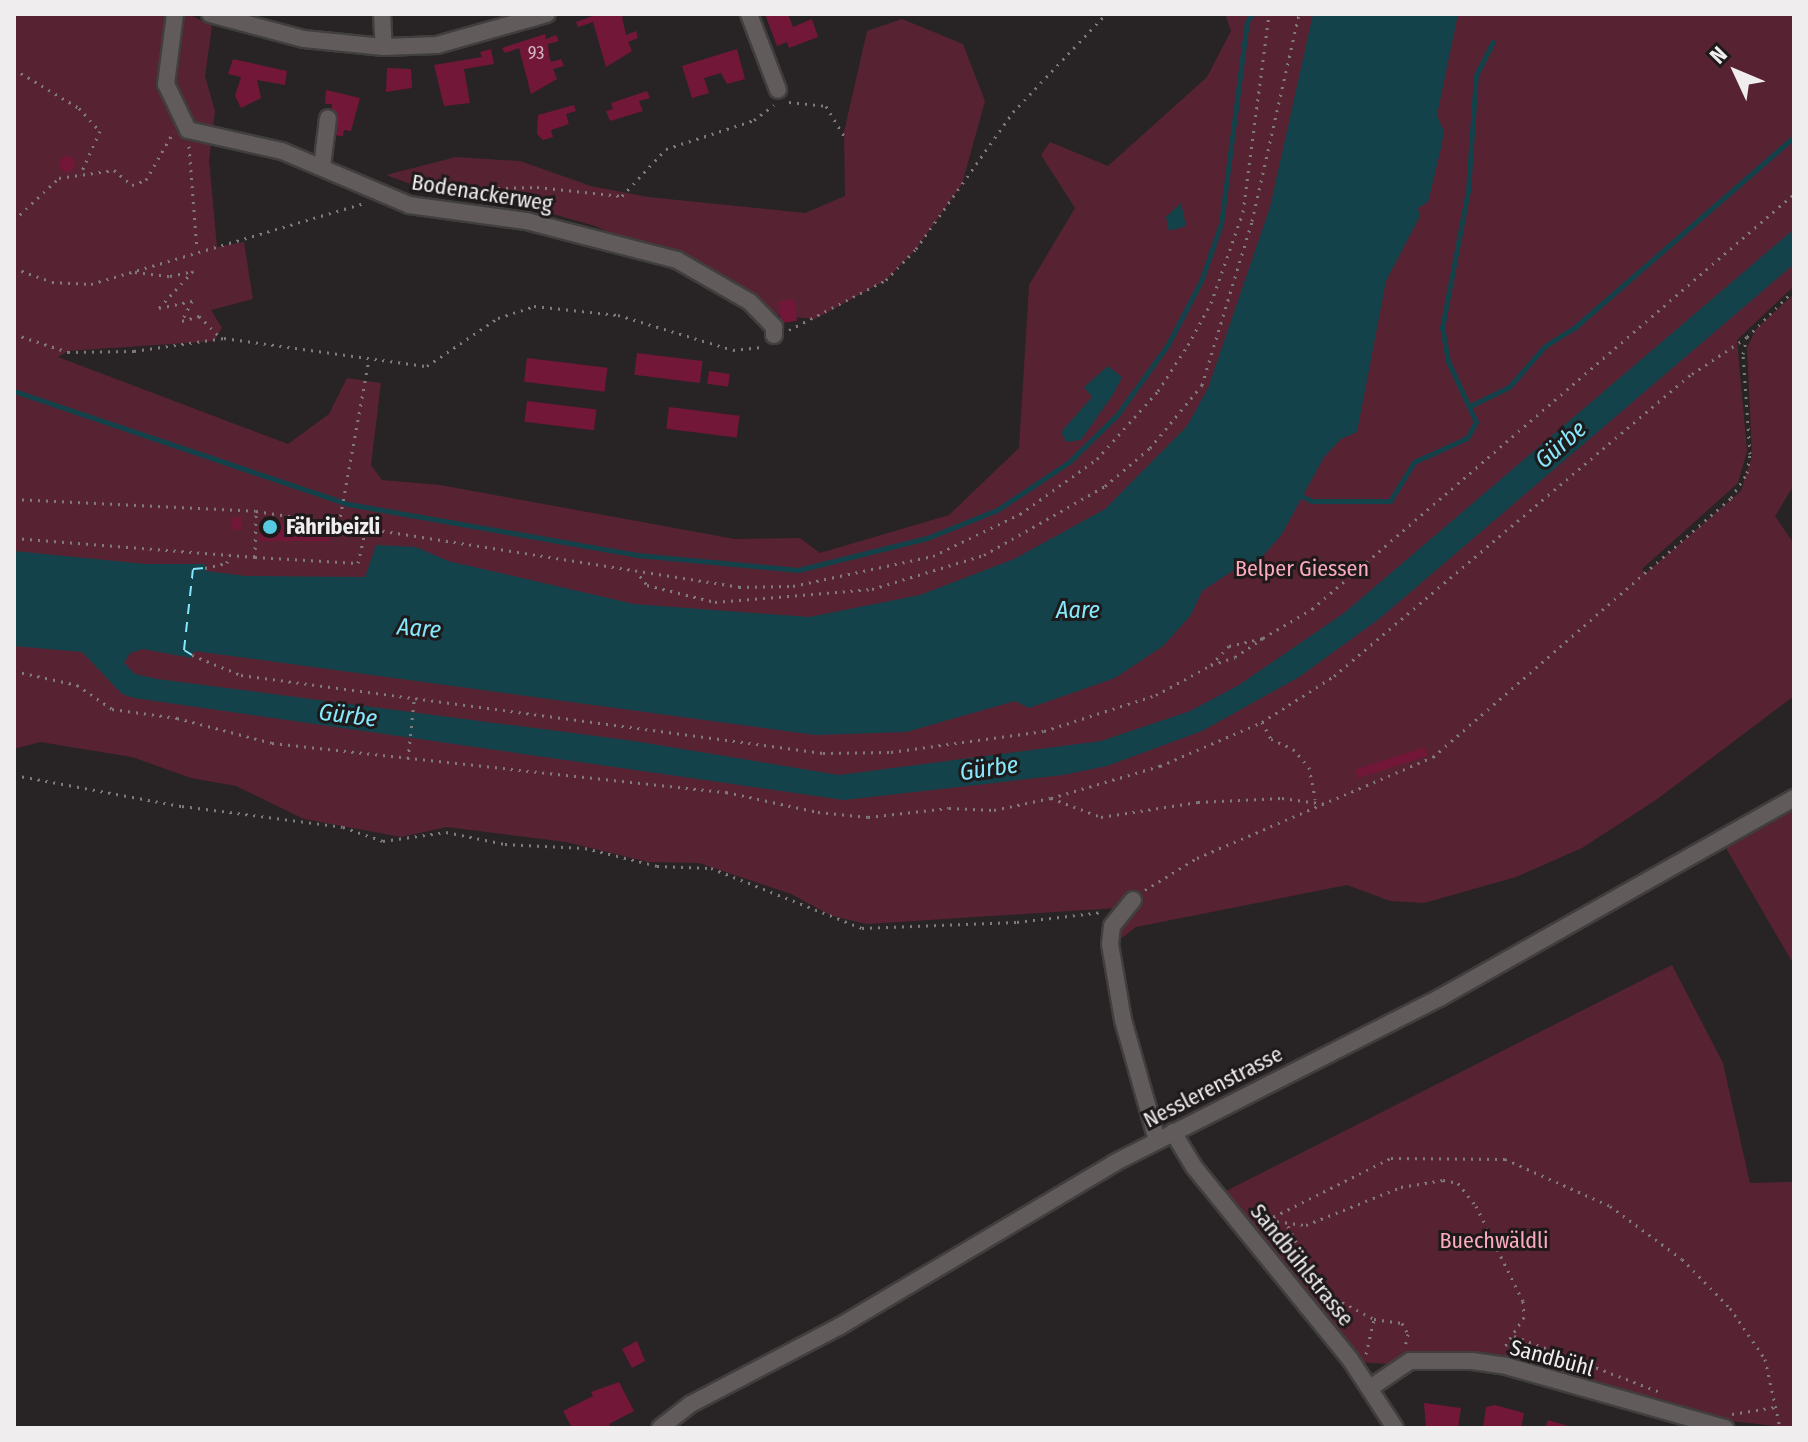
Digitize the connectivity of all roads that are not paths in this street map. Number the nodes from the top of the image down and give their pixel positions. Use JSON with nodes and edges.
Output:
{"nodes":[{"id":1,"x":175,"y":14,"type":"edge"},
{"id":2,"x":210,"y":14,"type":"edge"},
{"id":3,"x":382,"y":14,"type":"edge"},
{"id":4,"x":547,"y":14,"type":"edge"},
{"id":5,"x":749,"y":14,"type":"edge"},
{"id":6,"x":384,"y":47,"type":"junction"},
{"id":7,"x":778,"y":90,"type":"dead end"},
{"id":8,"x":328,"y":118,"type":"dead end"},
{"id":9,"x":322,"y":167,"type":"junction"},
{"id":10,"x":774,"y":335,"type":"road end"},
{"id":11,"x":1794,"y":798,"type":"edge"},
{"id":12,"x":1133,"y":900,"type":"road end"},
{"id":13,"x":1173,"y":1132,"type":"junction"},
{"id":14,"x":1157,"y":1140,"type":"junction"},
{"id":15,"x":1370,"y":1388,"type":"junction"},
{"id":16,"x":660,"y":1428,"type":"edge"},
{"id":17,"x":1395,"y":1428,"type":"edge"},
{"id":18,"x":1725,"y":1428,"type":"edge"}],
"edges":[{"from":1,"to":9,"type":"street","name":"Bodenackerweg"},
{"from":2,"to":6,"type":"street"},
{"from":3,"to":6,"type":"street"},
{"from":4,"to":6,"type":"street"},
{"from":5,"to":7,"type":"street"},
{"from":8,"to":9,"type":"street"},
{"from":9,"to":10,"type":"street","name":"Bodenackerweg"},
{"from":11,"to":13,"type":"street","name":"Nesslerenstrasse"},
{"from":12,"to":14,"type":"street"},
{"from":13,"to":14,"type":"street","name":"Nesslerenstrasse"},
{"from":13,"to":15,"type":"street","name":"Sandbühlstrasse"},
{"from":14,"to":16,"type":"street","name":"Nesslerenstrasse"},
{"from":15,"to":17,"type":"street","name":"Sandbühlstrasse"},
{"from":15,"to":18,"type":"street","name":"Sandbühl"}]}
